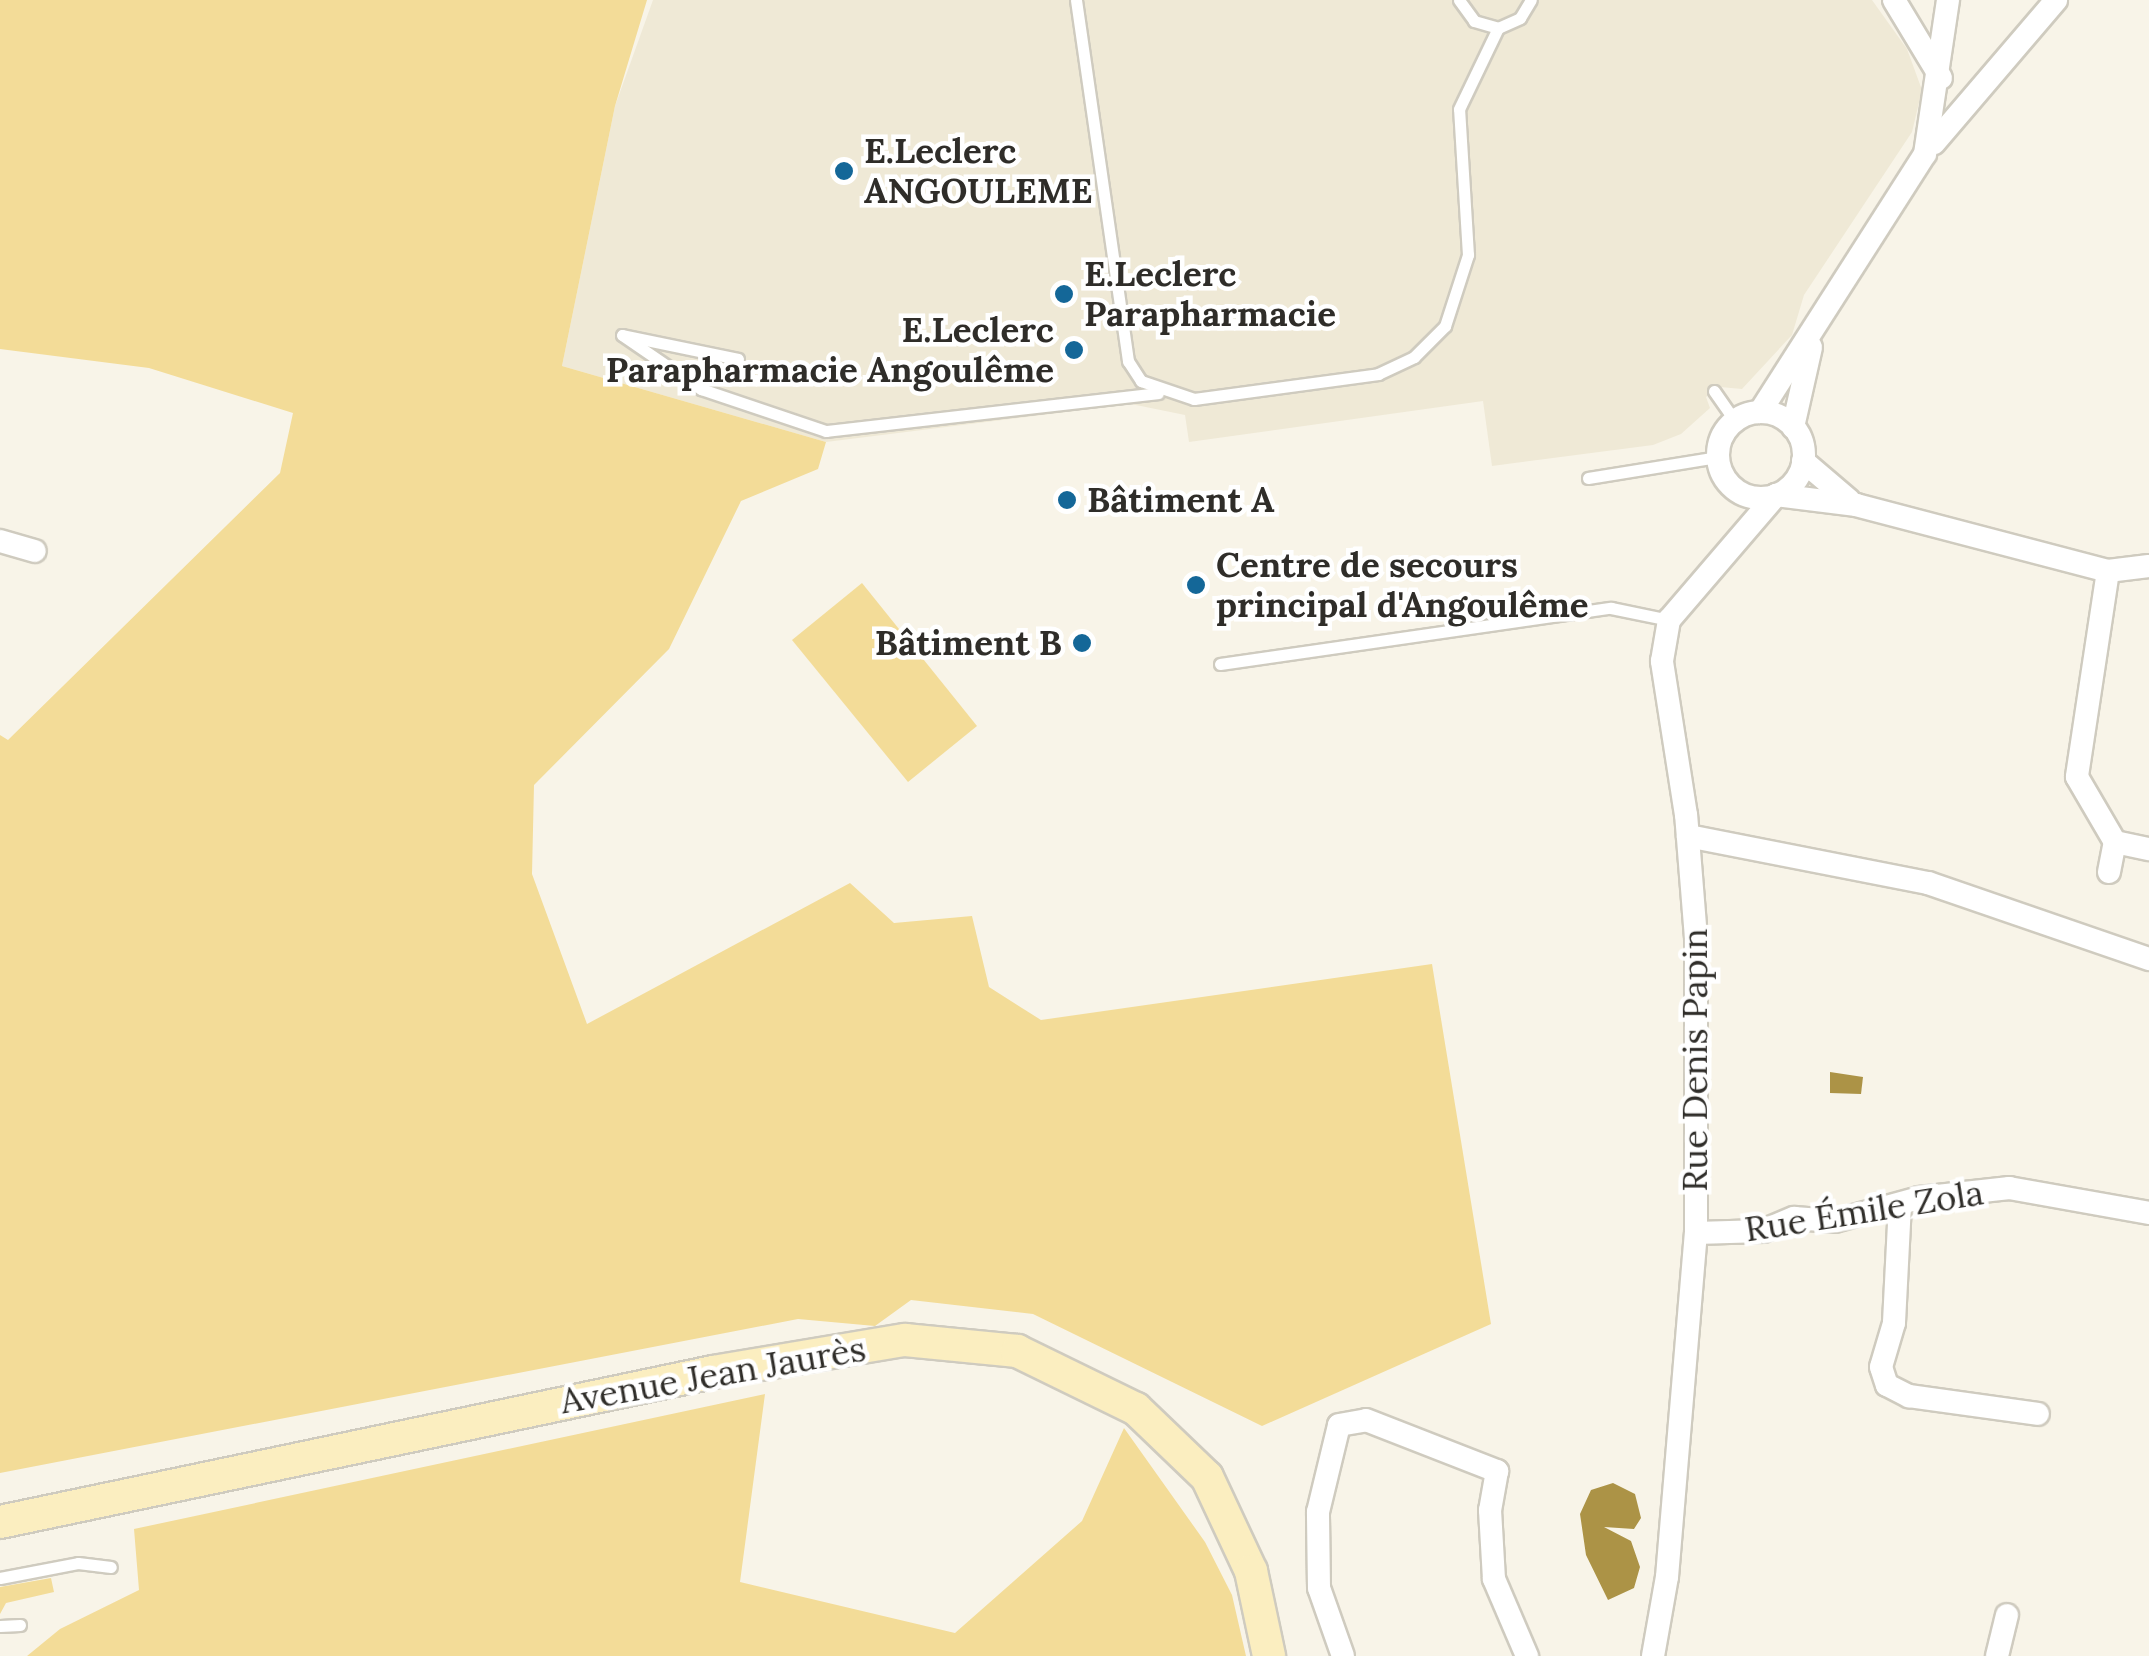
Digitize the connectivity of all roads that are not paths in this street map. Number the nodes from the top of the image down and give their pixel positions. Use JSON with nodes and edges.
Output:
{"nodes":[{"id":1,"x":1076,"y":0,"type":"edge"},
{"id":2,"x":1459,"y":0,"type":"edge"},
{"id":3,"x":1532,"y":0,"type":"edge"},
{"id":4,"x":1894,"y":0,"type":"edge"},
{"id":5,"x":1948,"y":0,"type":"edge"},
{"id":6,"x":2056,"y":0,"type":"edge"},
{"id":7,"x":1498,"y":28,"type":"junction"},
{"id":8,"x":1942,"y":79,"type":"junction"},
{"id":9,"x":1925,"y":154,"type":"junction"},
{"id":10,"x":1815,"y":331,"type":"junction"},
{"id":11,"x":738,"y":359,"type":"dead end"},
{"id":12,"x":1714,"y":391,"type":"dead end"},
{"id":13,"x":1162,"y":393,"type":"junction"},
{"id":14,"x":1760,"y":412,"type":"junction"},
{"id":15,"x":1734,"y":421,"type":"junction"},
{"id":16,"x":1793,"y":427,"type":"junction"},
{"id":17,"x":1718,"y":457,"type":"junction"},
{"id":18,"x":1803,"y":461,"type":"junction"},
{"id":19,"x":1588,"y":478,"type":"dead end"},
{"id":20,"x":1738,"y":492,"type":"junction"},
{"id":21,"x":1776,"y":495,"type":"junction"},
{"id":22,"x":1856,"y":505,"type":"junction"},
{"id":23,"x":1742,"y":536,"type":"junction"},
{"id":24,"x":0,"y":541,"type":"edge"},
{"id":25,"x":35,"y":551,"type":"dead end"},
{"id":26,"x":2149,"y":566,"type":"edge"},
{"id":27,"x":2108,"y":572,"type":"junction"},
{"id":28,"x":1669,"y":620,"type":"junction"},
{"id":29,"x":1220,"y":664,"type":"dead end"},
{"id":30,"x":1688,"y":836,"type":"junction"},
{"id":31,"x":2115,"y":842,"type":"junction"},
{"id":32,"x":2149,"y":849,"type":"edge"},
{"id":33,"x":2109,"y":872,"type":"dead end"},
{"id":34,"x":2149,"y":959,"type":"edge"},
{"id":35,"x":1900,"y":1204,"type":"junction"},
{"id":36,"x":2149,"y":1213,"type":"edge"},
{"id":37,"x":1696,"y":1233,"type":"junction"},
{"id":38,"x":2038,"y":1414,"type":"dead end"},
{"id":39,"x":0,"y":1522,"type":"edge"},
{"id":40,"x":111,"y":1567,"type":"dead end"},
{"id":41,"x":0,"y":1578,"type":"edge"},
{"id":42,"x":2006,"y":1615,"type":"dead end"},
{"id":43,"x":20,"y":1625,"type":"dead end"},
{"id":44,"x":0,"y":1626,"type":"edge"},
{"id":45,"x":1269,"y":1656,"type":"edge"},
{"id":46,"x":1343,"y":1656,"type":"edge"},
{"id":47,"x":1528,"y":1656,"type":"edge"},
{"id":48,"x":1654,"y":1656,"type":"edge"},
{"id":49,"x":1997,"y":1656,"type":"edge"}],
"edges":[{"from":1,"to":13,"type":"lane"},
{"from":2,"to":7,"type":"lane"},
{"from":3,"to":7,"type":"lane"},
{"from":4,"to":8,"type":"street"},
{"from":5,"to":8,"type":"street"},
{"from":6,"to":9,"type":"street"},
{"from":7,"to":13,"type":"lane"},
{"from":8,"to":9,"type":"street"},
{"from":9,"to":10,"type":"street"},
{"from":10,"to":14,"type":"street"},
{"from":10,"to":16,"type":"street"},
{"from":11,"to":13,"type":"lane"},
{"from":12,"to":15,"type":"lane"},
{"from":14,"to":15,"type":"street"},
{"from":14,"to":16,"type":"street"},
{"from":15,"to":17,"type":"street"},
{"from":16,"to":18,"type":"street"},
{"from":17,"to":19,"type":"lane"},
{"from":17,"to":20,"type":"street"},
{"from":18,"to":21,"type":"street"},
{"from":18,"to":22,"type":"street"},
{"from":20,"to":21,"type":"street"},
{"from":20,"to":23,"type":"street"},
{"from":21,"to":22,"type":"street"},
{"from":21,"to":23,"type":"street"},
{"from":22,"to":27,"type":"street"},
{"from":23,"to":28,"type":"street"},
{"from":24,"to":25,"type":"street"},
{"from":26,"to":27,"type":"street"},
{"from":27,"to":31,"type":"street"},
{"from":28,"to":29,"type":"lane"},
{"from":28,"to":30,"type":"street","name":"Rue Denis Papin"},
{"from":30,"to":34,"type":"street"},
{"from":30,"to":37,"type":"street","name":"Rue Denis Papin"},
{"from":31,"to":32,"type":"street"},
{"from":31,"to":33,"type":"street"},
{"from":35,"to":36,"type":"street","name":"Rue Émile Zola"},
{"from":35,"to":37,"type":"street","name":"Rue Émile Zola"},
{"from":35,"to":38,"type":"street"},
{"from":37,"to":48,"type":"street","name":"Rue Denis Papin"},
{"from":39,"to":45,"type":"main road","name":"Avenue Jean Jaurès"},
{"from":40,"to":41,"type":"lane"},
{"from":42,"to":49,"type":"street"},
{"from":43,"to":44,"type":"lane"},
{"from":46,"to":47,"type":"street"}]}
